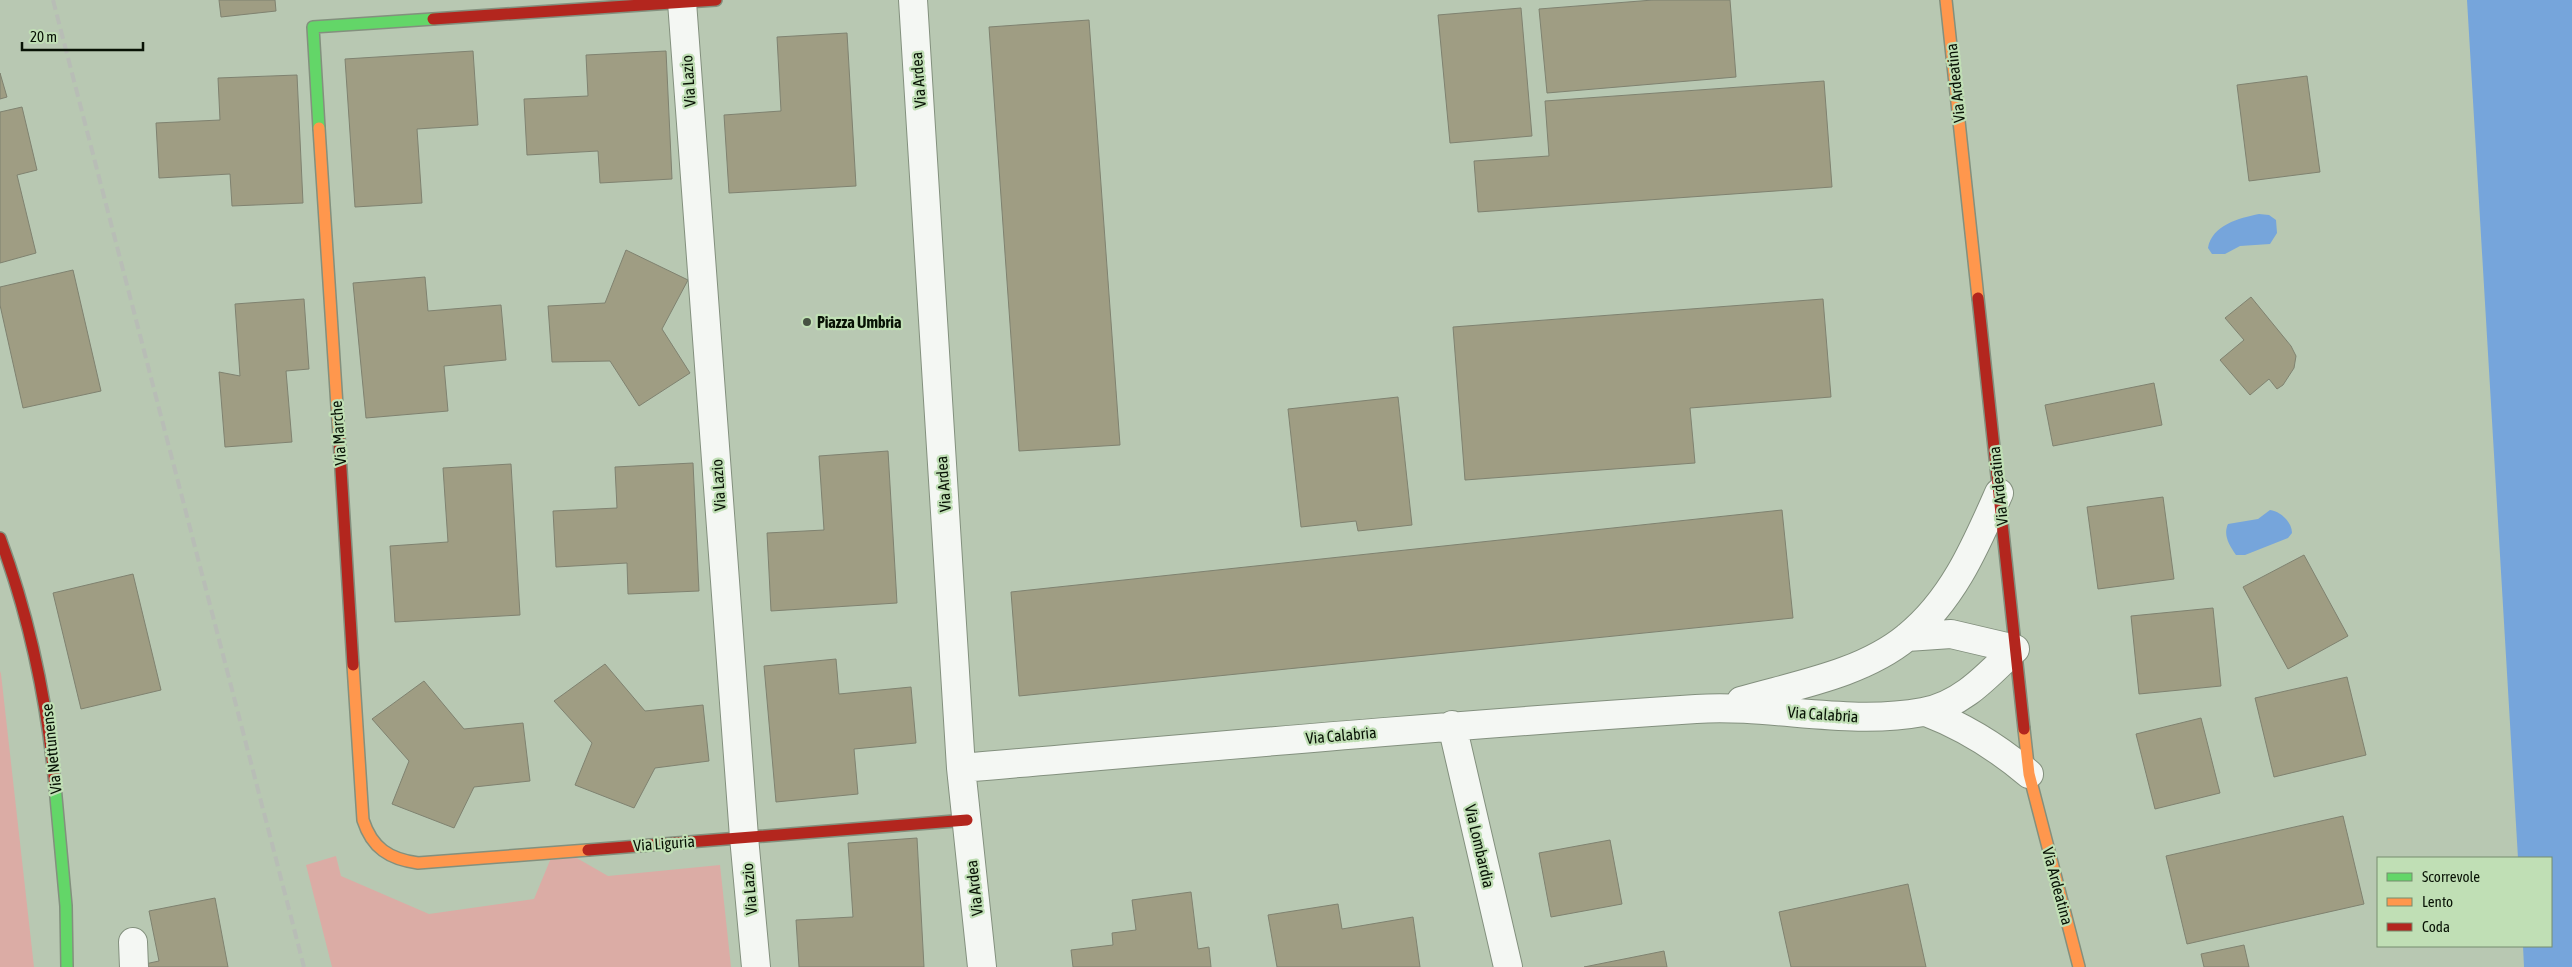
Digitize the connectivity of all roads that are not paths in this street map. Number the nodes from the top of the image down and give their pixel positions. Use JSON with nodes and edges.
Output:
{"nodes":[{"id":1,"x":716,"y":0,"type":"edge"},
{"id":2,"x":913,"y":0,"type":"edge"},
{"id":3,"x":1946,"y":0,"type":"edge"},
{"id":4,"x":682,"y":2,"type":"junction"},
{"id":5,"x":1999,"y":493,"type":"junction"},
{"id":6,"x":0,"y":538,"type":"edge"},
{"id":7,"x":1907,"y":637,"type":"junction"},
{"id":8,"x":2016,"y":649,"type":"junction"},
{"id":9,"x":1720,"y":707,"type":"junction"},
{"id":10,"x":1926,"y":712,"type":"junction"},
{"id":11,"x":1452,"y":725,"type":"junction"},
{"id":12,"x":961,"y":768,"type":"junction"},
{"id":13,"x":2029,"y":774,"type":"junction"},
{"id":14,"x":967,"y":820,"type":"junction"},
{"id":15,"x":744,"y":837,"type":"junction"},
{"id":16,"x":369,"y":839,"type":"joint"},
{"id":17,"x":67,"y":967,"type":"edge"},
{"id":18,"x":756,"y":967,"type":"edge"},
{"id":19,"x":982,"y":967,"type":"edge"},
{"id":20,"x":1508,"y":967,"type":"edge"},
{"id":21,"x":2079,"y":967,"type":"edge"}],
"edges":[{"from":1,"to":4,"type":"street"},
{"from":2,"to":12,"type":"street","name":"Via Ardea"},
{"from":3,"to":5,"type":"street","name":"Via Ardeatina"},
{"from":4,"to":15,"type":"street","name":"Via Lazio"},
{"from":4,"to":16,"type":"street","name":"Via Marche"},
{"from":5,"to":7,"type":"street","name":"Via Calabria"},
{"from":5,"to":8,"type":"street","name":"Via Ardeatina"},
{"from":6,"to":17,"type":"street","name":"Via Nettunense"},
{"from":7,"to":8,"type":"street","name":"Via Calabria"},
{"from":7,"to":9,"type":"street","name":"Via Calabria"},
{"from":8,"to":10,"type":"street","name":"Via Calabria"},
{"from":8,"to":13,"type":"street","name":"Via Ardeatina"},
{"from":9,"to":10,"type":"street","name":"Via Calabria"},
{"from":9,"to":11,"type":"street","name":"Via Calabria"},
{"from":10,"to":13,"type":"street","name":"Via Calabria"},
{"from":11,"to":12,"type":"street","name":"Via Calabria"},
{"from":11,"to":20,"type":"street","name":"Via Lombardia"},
{"from":12,"to":14,"type":"street","name":"Via Ardea"},
{"from":13,"to":21,"type":"street","name":"Via Ardeatina"},
{"from":14,"to":15,"type":"street","name":"Via Liguria"},
{"from":14,"to":19,"type":"street","name":"Via Ardea"},
{"from":15,"to":16,"type":"street","name":"Via Liguria"},
{"from":15,"to":18,"type":"street","name":"Via Lazio"}]}
